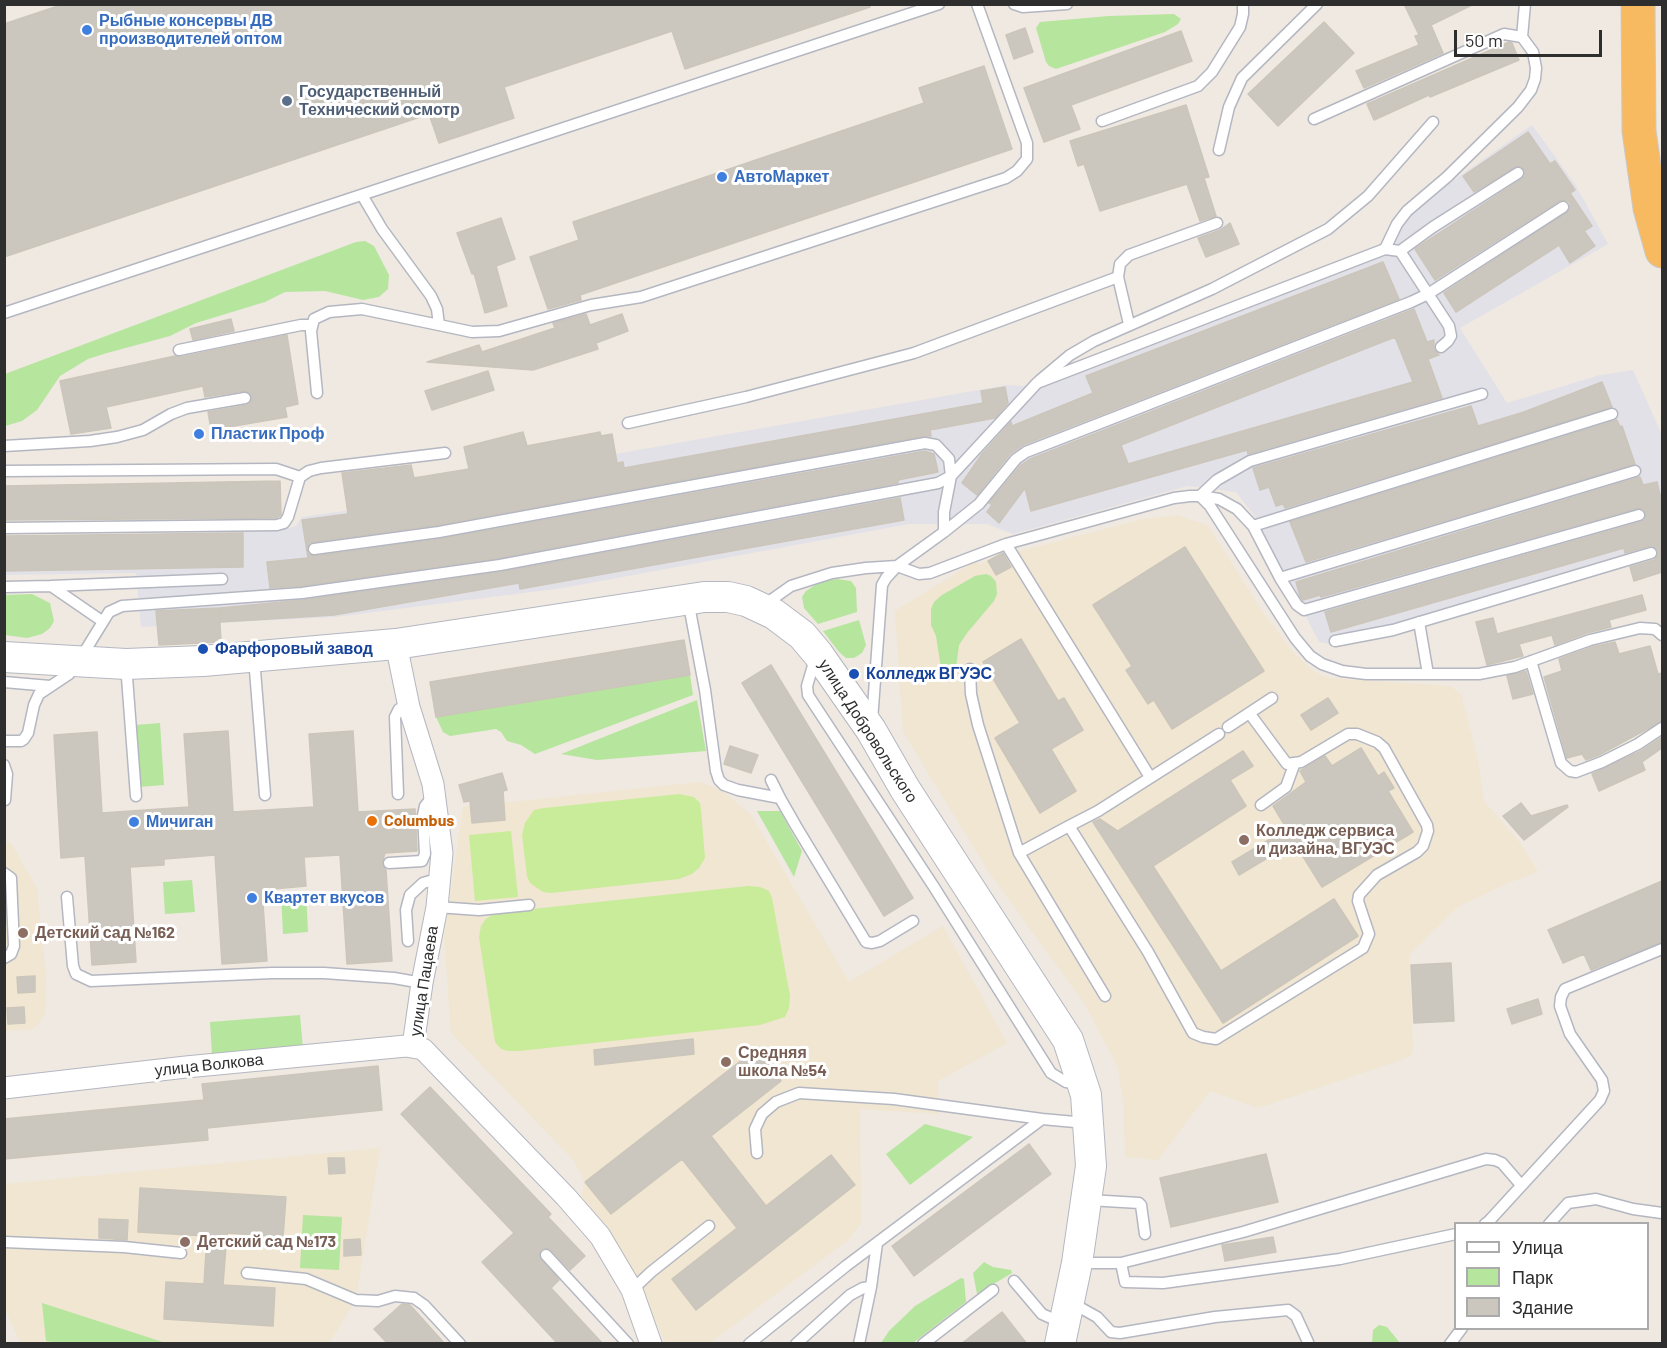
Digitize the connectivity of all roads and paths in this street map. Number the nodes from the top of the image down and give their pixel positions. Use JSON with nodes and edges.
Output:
{"nodes":[{"id":1,"x":939,"y":4,"type":"edge"},
{"id":2,"x":977,"y":4,"type":"edge"},
{"id":3,"x":1014,"y":4,"type":"edge"},
{"id":4,"x":1067,"y":4,"type":"edge"},
{"id":5,"x":1243,"y":4,"type":"edge"},
{"id":6,"x":1317,"y":4,"type":"edge"},
{"id":7,"x":1525,"y":4,"type":"edge"},
{"id":8,"x":1638,"y":4,"type":"edge"},
{"id":9,"x":1522,"y":37,"type":"junction"},
{"id":10,"x":1314,"y":119,"type":"dead end"},
{"id":11,"x":1102,"y":121,"type":"dead end"},
{"id":12,"x":1433,"y":122,"type":"dead end"},
{"id":13,"x":1219,"y":150,"type":"dead end"},
{"id":14,"x":1518,"y":173,"type":"dead end"},
{"id":15,"x":362,"y":195,"type":"junction"},
{"id":16,"x":1563,"y":207,"type":"dead end"},
{"id":17,"x":1217,"y":223,"type":"dead end"},
{"id":18,"x":1385,"y":249,"type":"junction"},
{"id":19,"x":1400,"y":251,"type":"junction"},
{"id":20,"x":1662,"y":251,"type":"edge"},
{"id":21,"x":1118,"y":277,"type":"junction"},
{"id":22,"x":1428,"y":294,"type":"junction"},
{"id":23,"x":4,"y":314,"type":"edge"},
{"id":24,"x":1129,"y":324,"type":"junction"},
{"id":25,"x":311,"y":325,"type":"junction"},
{"id":26,"x":439,"y":325,"type":"junction"},
{"id":27,"x":1441,"y":347,"type":"dead end"},
{"id":28,"x":179,"y":350,"type":"dead end"},
{"id":29,"x":1037,"y":383,"type":"junction"},
{"id":30,"x":317,"y":393,"type":"dead end"},
{"id":31,"x":1482,"y":394,"type":"dead end"},
{"id":32,"x":245,"y":398,"type":"dead end"},
{"id":33,"x":1612,"y":414,"type":"dead end"},
{"id":34,"x":628,"y":423,"type":"dead end"},
{"id":35,"x":4,"y":446,"type":"edge"},
{"id":36,"x":445,"y":453,"type":"dead end"},
{"id":37,"x":4,"y":471,"type":"edge"},
{"id":38,"x":1635,"y":471,"type":"dead end"},
{"id":39,"x":951,"y":476,"type":"junction"},
{"id":40,"x":300,"y":477,"type":"junction"},
{"id":41,"x":1200,"y":496,"type":"junction"},
{"id":42,"x":1640,"y":515,"type":"dead end"},
{"id":43,"x":1253,"y":526,"type":"junction"},
{"id":44,"x":4,"y":528,"type":"edge"},
{"id":45,"x":944,"y":532,"type":"junction"},
{"id":46,"x":1006,"y":544,"type":"junction"},
{"id":47,"x":314,"y":549,"type":"dead end"},
{"id":48,"x":1651,"y":553,"type":"dead end"},
{"id":49,"x":897,"y":566,"type":"junction"},
{"id":50,"x":1280,"y":578,"type":"junction"},
{"id":51,"x":222,"y":579,"type":"dead end"},
{"id":52,"x":51,"y":586,"type":"junction"},
{"id":53,"x":4,"y":587,"type":"edge"},
{"id":54,"x":688,"y":600,"type":"junction"},
{"id":55,"x":761,"y":607,"type":"junction"},
{"id":56,"x":102,"y":621,"type":"junction"},
{"id":57,"x":1419,"y":622,"type":"junction"},
{"id":58,"x":1662,"y":635,"type":"edge"},
{"id":59,"x":1335,"y":641,"type":"dead end"},
{"id":60,"x":396,"y":644,"type":"junction"},
{"id":61,"x":818,"y":654,"type":"junction"},
{"id":62,"x":4,"y":657,"type":"edge"},
{"id":63,"x":254,"y":657,"type":"junction"},
{"id":64,"x":1531,"y":661,"type":"junction"},
{"id":65,"x":78,"y":662,"type":"junction"},
{"id":66,"x":126,"y":664,"type":"junction"},
{"id":67,"x":970,"y":669,"type":"dead end"},
{"id":68,"x":1428,"y":674,"type":"junction"},
{"id":69,"x":4,"y":682,"type":"edge"},
{"id":70,"x":50,"y":686,"type":"junction"},
{"id":71,"x":1272,"y":698,"type":"dead end"},
{"id":72,"x":409,"y":707,"type":"junction"},
{"id":73,"x":1250,"y":714,"type":"junction"},
{"id":74,"x":1662,"y":728,"type":"edge"},
{"id":75,"x":871,"y":730,"type":"junction"},
{"id":76,"x":4,"y":741,"type":"edge"},
{"id":77,"x":4,"y":765,"type":"edge"},
{"id":78,"x":1294,"y":765,"type":"junction"},
{"id":79,"x":1150,"y":777,"type":"junction"},
{"id":80,"x":771,"y":780,"type":"dead end"},
{"id":81,"x":435,"y":793,"type":"junction"},
{"id":82,"x":398,"y":794,"type":"dead end"},
{"id":83,"x":265,"y":795,"type":"dead end"},
{"id":84,"x":136,"y":796,"type":"dead end"},
{"id":85,"x":780,"y":798,"type":"junction"},
{"id":86,"x":4,"y":800,"type":"edge"},
{"id":87,"x":1261,"y":804,"type":"dead end"},
{"id":88,"x":1069,"y":826,"type":"junction"},
{"id":89,"x":1019,"y":853,"type":"junction"},
{"id":90,"x":389,"y":863,"type":"dead end"},
{"id":91,"x":4,"y":873,"type":"edge"},
{"id":92,"x":440,"y":878,"type":"junction"},
{"id":93,"x":68,"y":897,"type":"dead end"},
{"id":94,"x":529,"y":905,"type":"dead end"},
{"id":95,"x":436,"y":907,"type":"junction"},
{"id":96,"x":913,"y":921,"type":"dead end"},
{"id":97,"x":408,"y":941,"type":"dead end"},
{"id":98,"x":1662,"y":949,"type":"edge"},
{"id":99,"x":4,"y":958,"type":"edge"},
{"id":100,"x":422,"y":983,"type":"junction"},
{"id":101,"x":1105,"y":996,"type":"dead end"},
{"id":102,"x":413,"y":1046,"type":"junction"},
{"id":103,"x":1083,"y":1084,"type":"junction"},
{"id":104,"x":4,"y":1088,"type":"edge"},
{"id":105,"x":1042,"y":1119,"type":"junction"},
{"id":106,"x":1089,"y":1123,"type":"junction"},
{"id":107,"x":758,"y":1153,"type":"dead end"},
{"id":108,"x":1521,"y":1185,"type":"junction"},
{"id":109,"x":1085,"y":1200,"type":"junction"},
{"id":110,"x":1662,"y":1213,"type":"edge"},
{"id":111,"x":1488,"y":1222,"type":"edge"},
{"id":112,"x":1551,"y":1222,"type":"edge"},
{"id":113,"x":709,"y":1226,"type":"dead end"},
{"id":114,"x":1145,"y":1234,"type":"dead end"},
{"id":115,"x":1454,"y":1234,"type":"edge"},
{"id":116,"x":4,"y":1242,"type":"edge"},
{"id":117,"x":877,"y":1243,"type":"junction"},
{"id":118,"x":181,"y":1253,"type":"dead end"},
{"id":119,"x":546,"y":1255,"type":"dead end"},
{"id":120,"x":1077,"y":1263,"type":"junction"},
{"id":121,"x":1121,"y":1263,"type":"junction"},
{"id":122,"x":247,"y":1273,"type":"dead end"},
{"id":123,"x":1014,"y":1281,"type":"dead end"},
{"id":124,"x":871,"y":1287,"type":"junction"},
{"id":125,"x":632,"y":1290,"type":"junction"},
{"id":126,"x":993,"y":1290,"type":"dead end"},
{"id":127,"x":1064,"y":1322,"type":"edge"},
{"id":128,"x":1461,"y":1330,"type":"edge"},
{"id":129,"x":1308,"y":1342,"type":"edge"},
{"id":130,"x":460,"y":1344,"type":"edge"},
{"id":131,"x":628,"y":1344,"type":"edge"},
{"id":132,"x":651,"y":1344,"type":"edge"},
{"id":133,"x":749,"y":1344,"type":"edge"},
{"id":134,"x":796,"y":1344,"type":"edge"},
{"id":135,"x":859,"y":1344,"type":"edge"},
{"id":136,"x":923,"y":1344,"type":"edge"},
{"id":137,"x":1450,"y":1344,"type":"edge"}],
"edges":[{"from":1,"to":15,"type":"lane"},
{"from":2,"to":26,"type":"lane"},
{"from":3,"to":4,"type":"lane"},
{"from":5,"to":11,"type":"lane"},
{"from":6,"to":13,"type":"lane"},
{"from":7,"to":9,"type":"lane"},
{"from":8,"to":20,"type":"highway"},
{"from":9,"to":10,"type":"lane"},
{"from":9,"to":18,"type":"lane"},
{"from":12,"to":24,"type":"lane"},
{"from":14,"to":19,"type":"lane"},
{"from":15,"to":23,"type":"lane"},
{"from":15,"to":26,"type":"lane"},
{"from":16,"to":22,"type":"lane"},
{"from":17,"to":21,"type":"lane"},
{"from":18,"to":19,"type":"lane"},
{"from":18,"to":29,"type":"lane"},
{"from":19,"to":22,"type":"lane"},
{"from":21,"to":24,"type":"lane"},
{"from":21,"to":34,"type":"lane"},
{"from":22,"to":27,"type":"lane"},
{"from":22,"to":45,"type":"lane"},
{"from":24,"to":29,"type":"lane"},
{"from":25,"to":26,"type":"lane"},
{"from":25,"to":28,"type":"lane"},
{"from":25,"to":30,"type":"lane"},
{"from":29,"to":39,"type":"lane"},
{"from":31,"to":41,"type":"lane"},
{"from":32,"to":35,"type":"lane"},
{"from":33,"to":43,"type":"lane"},
{"from":36,"to":40,"type":"lane"},
{"from":37,"to":40,"type":"lane"},
{"from":38,"to":50,"type":"lane"},
{"from":39,"to":45,"type":"lane"},
{"from":39,"to":47,"type":"lane"},
{"from":39,"to":56,"type":"lane"},
{"from":40,"to":44,"type":"lane"},
{"from":41,"to":43,"type":"lane"},
{"from":41,"to":46,"type":"lane"},
{"from":41,"to":68,"type":"lane"},
{"from":42,"to":50,"type":"lane"},
{"from":43,"to":50,"type":"lane"},
{"from":45,"to":49,"type":"lane"},
{"from":46,"to":49,"type":"lane"},
{"from":46,"to":79,"type":"lane"},
{"from":48,"to":57,"type":"lane"},
{"from":49,"to":55,"type":"lane"},
{"from":49,"to":75,"type":"lane"},
{"from":51,"to":52,"type":"lane"},
{"from":52,"to":53,"type":"lane"},
{"from":52,"to":56,"type":"lane"},
{"from":54,"to":55,"type":"main road","name":"улица Добровольского"},
{"from":54,"to":60,"type":"main road","name":"улица Добровольского"},
{"from":54,"to":85,"type":"lane"},
{"from":55,"to":61,"type":"main road","name":"улица Добровольского"},
{"from":56,"to":65,"type":"lane"},
{"from":57,"to":59,"type":"lane"},
{"from":57,"to":68,"type":"lane"},
{"from":58,"to":64,"type":"lane"},
{"from":60,"to":63,"type":"main road","name":"улица Добровольского"},
{"from":60,"to":72,"type":"street","name":"улица Пацаева"},
{"from":61,"to":75,"type":"main road","name":"улица Добровольского"},
{"from":61,"to":103,"type":"lane"},
{"from":62,"to":65,"type":"main road","name":"улица Добровольского"},
{"from":63,"to":66,"type":"main road","name":"улица Добровольского"},
{"from":63,"to":83,"type":"lane"},
{"from":64,"to":68,"type":"lane"},
{"from":64,"to":74,"type":"lane"},
{"from":65,"to":66,"type":"main road","name":"улица Добровольского"},
{"from":65,"to":70,"type":"lane"},
{"from":66,"to":84,"type":"lane"},
{"from":67,"to":89,"type":"lane"},
{"from":69,"to":70,"type":"lane"},
{"from":70,"to":76,"type":"lane"},
{"from":71,"to":73,"type":"lane"},
{"from":72,"to":81,"type":"street","name":"улица Пацаева"},
{"from":72,"to":82,"type":"lane"},
{"from":73,"to":78,"type":"lane"},
{"from":73,"to":79,"type":"lane"},
{"from":75,"to":103,"type":"main road","name":"улица Добровольского"},
{"from":77,"to":86,"type":"lane"},
{"from":78,"to":87,"type":"lane"},
{"from":78,"to":88,"type":"lane"},
{"from":79,"to":88,"type":"lane"},
{"from":80,"to":85,"type":"lane"},
{"from":81,"to":90,"type":"lane"},
{"from":81,"to":92,"type":"street","name":"улица Пацаева"},
{"from":85,"to":96,"type":"lane"},
{"from":88,"to":89,"type":"lane"},
{"from":89,"to":101,"type":"lane"},
{"from":91,"to":99,"type":"lane"},
{"from":92,"to":95,"type":"street","name":"улица Пацаева"},
{"from":92,"to":97,"type":"lane"},
{"from":93,"to":100,"type":"lane"},
{"from":94,"to":95,"type":"lane"},
{"from":95,"to":100,"type":"street","name":"улица Пацаева"},
{"from":98,"to":108,"type":"lane"},
{"from":100,"to":102,"type":"street","name":"улица Пацаева"},
{"from":102,"to":104,"type":"street","name":"улица Волкова"},
{"from":102,"to":125,"type":"street","name":"улица Пацаева"},
{"from":103,"to":106,"type":"main road","name":"улица Добровольского"},
{"from":105,"to":106,"type":"lane"},
{"from":105,"to":107,"type":"lane"},
{"from":105,"to":117,"type":"lane"},
{"from":106,"to":109,"type":"main road","name":"улица Добровольского"},
{"from":108,"to":111,"type":"lane"},
{"from":108,"to":121,"type":"lane"},
{"from":109,"to":114,"type":"lane"},
{"from":109,"to":120,"type":"main road","name":"улица Добровольского"},
{"from":110,"to":112,"type":"lane"},
{"from":113,"to":125,"type":"lane"},
{"from":115,"to":121,"type":"lane"},
{"from":116,"to":118,"type":"lane"},
{"from":117,"to":124,"type":"lane"},
{"from":117,"to":133,"type":"lane"},
{"from":119,"to":131,"type":"lane"},
{"from":120,"to":121,"type":"lane"},
{"from":120,"to":127,"type":"main road","name":"улица Добровольского"},
{"from":122,"to":130,"type":"lane"},
{"from":123,"to":127,"type":"lane"},
{"from":124,"to":134,"type":"lane"},
{"from":124,"to":135,"type":"lane"},
{"from":125,"to":132,"type":"street","name":"улица Пацаева"},
{"from":126,"to":136,"type":"lane"},
{"from":127,"to":129,"type":"lane"},
{"from":128,"to":137,"type":"lane"}]}
